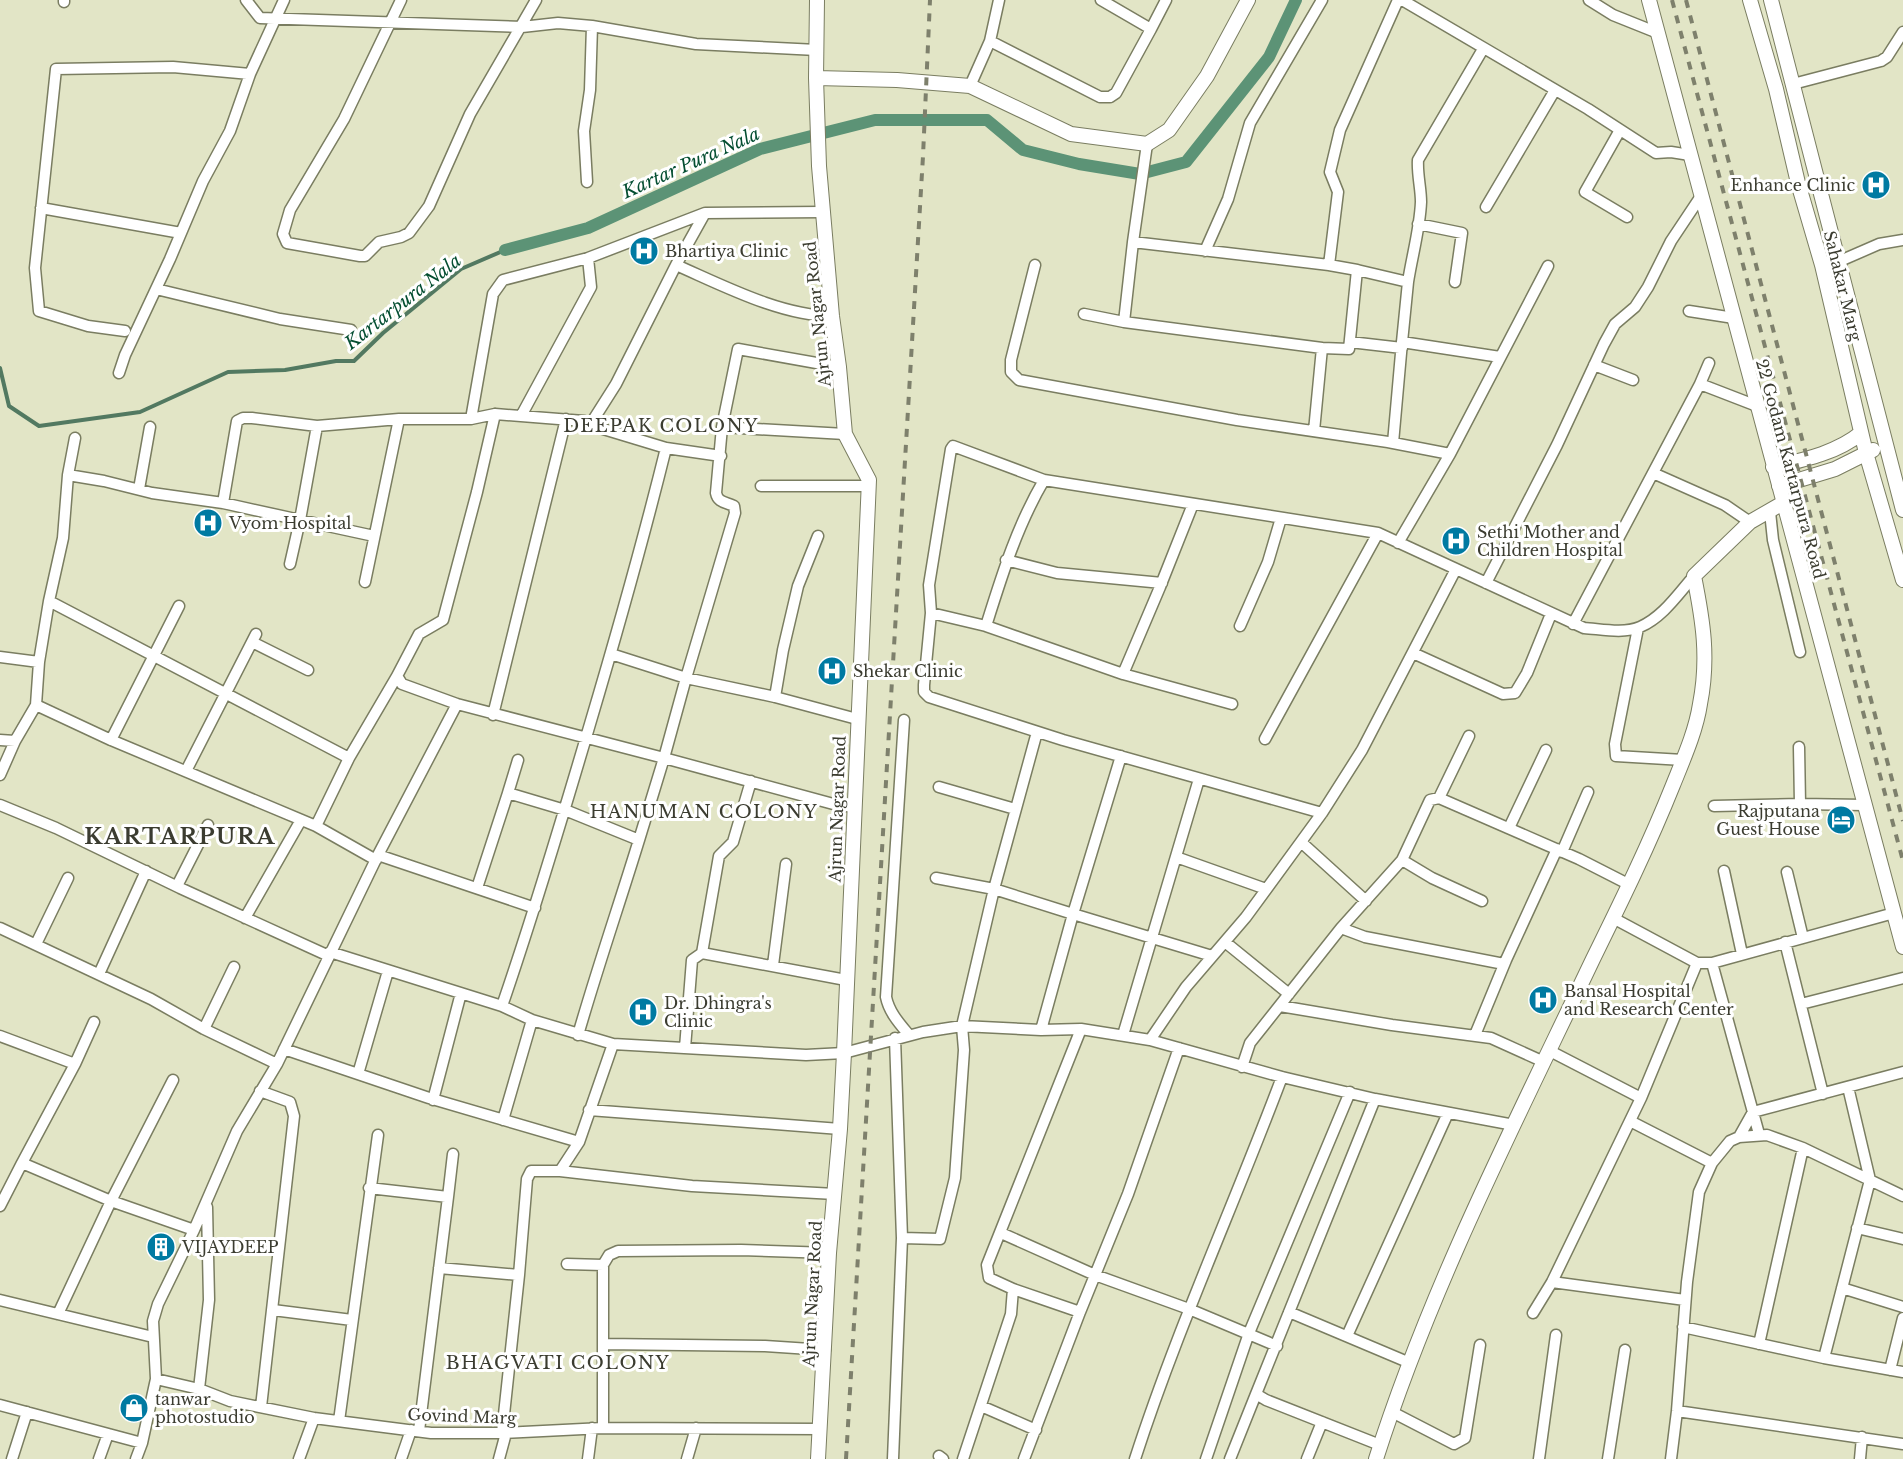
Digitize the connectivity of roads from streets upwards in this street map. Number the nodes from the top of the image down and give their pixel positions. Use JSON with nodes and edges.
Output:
{"nodes":[{"id":1,"x":246,"y":0,"type":"edge"},
{"id":2,"x":284,"y":0,"type":"edge"},
{"id":3,"x":402,"y":0,"type":"edge"},
{"id":4,"x":536,"y":0,"type":"edge"},
{"id":5,"x":817,"y":0,"type":"edge"},
{"id":6,"x":999,"y":0,"type":"edge"},
{"id":7,"x":1101,"y":0,"type":"edge"},
{"id":8,"x":1166,"y":0,"type":"edge"},
{"id":9,"x":1248,"y":0,"type":"edge"},
{"id":10,"x":1322,"y":0,"type":"edge"},
{"id":11,"x":1400,"y":0,"type":"edge"},
{"id":12,"x":1589,"y":0,"type":"edge"},
{"id":13,"x":1649,"y":0,"type":"edge"},
{"id":14,"x":1750,"y":0,"type":"edge"},
{"id":15,"x":1771,"y":0,"type":"edge"},
{"id":16,"x":277,"y":20,"type":"junction"},
{"id":17,"x":391,"y":22,"type":"junction"},
{"id":18,"x":592,"y":26,"type":"junction"},
{"id":19,"x":522,"y":27,"type":"junction"},
{"id":20,"x":1151,"y":29,"type":"junction"},
{"id":21,"x":1658,"y":33,"type":"junction"},
{"id":22,"x":1903,"y":33,"type":"edge"},
{"id":23,"x":990,"y":41,"type":"junction"},
{"id":24,"x":1483,"y":49,"type":"junction"},
{"id":25,"x":817,"y":50,"type":"junction"},
{"id":26,"x":250,"y":74,"type":"junction"},
{"id":27,"x":816,"y":78,"type":"junction"},
{"id":28,"x":1793,"y":84,"type":"junction"},
{"id":29,"x":970,"y":87,"type":"junction"},
{"id":30,"x":1555,"y":90,"type":"junction"},
{"id":31,"x":1620,"y":130,"type":"junction"},
{"id":32,"x":1147,"y":148,"type":"junction"},
{"id":33,"x":1690,"y":155,"type":"junction"},
{"id":34,"x":587,"y":182,"type":"dead end"},
{"id":35,"x":1701,"y":196,"type":"junction"},
{"id":36,"x":1486,"y":207,"type":"dead end"},
{"id":37,"x":41,"y":208,"type":"junction"},
{"id":38,"x":823,"y":212,"type":"junction"},
{"id":39,"x":705,"y":213,"type":"junction"},
{"id":40,"x":1627,"y":217,"type":"dead end"},
{"id":41,"x":1418,"y":224,"type":"junction"},
{"id":42,"x":181,"y":233,"type":"junction"},
{"id":43,"x":1903,"y":240,"type":"edge"},
{"id":44,"x":1133,"y":242,"type":"junction"},
{"id":45,"x":1205,"y":251,"type":"junction"},
{"id":46,"x":588,"y":258,"type":"junction"},
{"id":47,"x":1839,"y":261,"type":"junction"},
{"id":48,"x":1035,"y":265,"type":"dead end"},
{"id":49,"x":1329,"y":265,"type":"junction"},
{"id":50,"x":1822,"y":265,"type":"junction"},
{"id":51,"x":676,"y":266,"type":"junction"},
{"id":52,"x":1548,"y":266,"type":"dead end"},
{"id":53,"x":1357,"y":270,"type":"junction"},
{"id":54,"x":1408,"y":282,"type":"junction"},
{"id":55,"x":1455,"y":282,"type":"dead end"},
{"id":56,"x":156,"y":289,"type":"junction"},
{"id":57,"x":1689,"y":311,"type":"dead end"},
{"id":58,"x":1083,"y":314,"type":"dead end"},
{"id":59,"x":832,"y":316,"type":"junction"},
{"id":60,"x":1734,"y":318,"type":"junction"},
{"id":61,"x":1124,"y":321,"type":"junction"},
{"id":62,"x":351,"y":330,"type":"dead end"},
{"id":63,"x":125,"y":332,"type":"dead end"},
{"id":64,"x":1350,"y":342,"type":"junction"},
{"id":65,"x":1402,"y":345,"type":"junction"},
{"id":66,"x":1322,"y":348,"type":"junction"},
{"id":67,"x":1500,"y":357,"type":"junction"},
{"id":68,"x":1709,"y":363,"type":"dead end"},
{"id":69,"x":1594,"y":365,"type":"junction"},
{"id":70,"x":839,"y":367,"type":"junction"},
{"id":71,"x":119,"y":373,"type":"dead end"},
{"id":72,"x":1633,"y":380,"type":"dead end"},
{"id":73,"x":1700,"y":384,"type":"junction"},
{"id":74,"x":1757,"y":406,"type":"junction"},
{"id":75,"x":495,"y":414,"type":"junction"},
{"id":76,"x":521,"y":416,"type":"junction"},
{"id":77,"x":399,"y":419,"type":"junction"},
{"id":78,"x":471,"y":419,"type":"junction"},
{"id":79,"x":566,"y":419,"type":"junction"},
{"id":80,"x":590,"y":425,"type":"junction"},
{"id":81,"x":317,"y":426,"type":"junction"},
{"id":82,"x":150,"y":427,"type":"dead end"},
{"id":83,"x":722,"y":427,"type":"junction"},
{"id":84,"x":1314,"y":431,"type":"junction"},
{"id":85,"x":1861,"y":433,"type":"junction"},
{"id":86,"x":845,"y":434,"type":"junction"},
{"id":87,"x":75,"y":438,"type":"dead end"},
{"id":88,"x":1393,"y":443,"type":"junction"},
{"id":89,"x":1885,"y":444,"type":"junction"},
{"id":90,"x":666,"y":448,"type":"junction"},
{"id":91,"x":1866,"y":453,"type":"junction"},
{"id":92,"x":1450,"y":454,"type":"junction"},
{"id":93,"x":721,"y":456,"type":"junction"},
{"id":94,"x":1773,"y":466,"type":"junction"},
{"id":95,"x":1653,"y":473,"type":"junction"},
{"id":96,"x":68,"y":475,"type":"junction"},
{"id":97,"x":1044,"y":480,"type":"junction"},
{"id":98,"x":762,"y":486,"type":"dead end"},
{"id":99,"x":869,"y":486,"type":"junction"},
{"id":100,"x":1779,"y":486,"type":"junction"},
{"id":101,"x":139,"y":489,"type":"junction"},
{"id":102,"x":223,"y":503,"type":"junction"},
{"id":103,"x":1783,"y":503,"type":"junction"},
{"id":104,"x":1193,"y":504,"type":"junction"},
{"id":105,"x":1903,"y":510,"type":"edge"},
{"id":106,"x":1770,"y":512,"type":"junction"},
{"id":107,"x":1281,"y":518,"type":"junction"},
{"id":108,"x":300,"y":520,"type":"junction"},
{"id":109,"x":1750,"y":522,"type":"junction"},
{"id":110,"x":1378,"y":533,"type":"junction"},
{"id":111,"x":374,"y":536,"type":"junction"},
{"id":112,"x":818,"y":536,"type":"dead end"},
{"id":113,"x":1398,"y":543,"type":"junction"},
{"id":114,"x":1006,"y":560,"type":"junction"},
{"id":115,"x":290,"y":564,"type":"dead end"},
{"id":116,"x":1456,"y":569,"type":"junction"},
{"id":117,"x":1694,"y":576,"type":"junction"},
{"id":118,"x":1903,"y":580,"type":"edge"},
{"id":119,"x":365,"y":582,"type":"dead end"},
{"id":120,"x":1162,"y":583,"type":"junction"},
{"id":121,"x":1486,"y":583,"type":"junction"},
{"id":122,"x":49,"y":601,"type":"junction"},
{"id":123,"x":179,"y":606,"type":"dead end"},
{"id":124,"x":931,"y":613,"type":"junction"},
{"id":125,"x":1551,"y":614,"type":"junction"},
{"id":126,"x":1573,"y":624,"type":"junction"},
{"id":127,"x":986,"y":626,"type":"junction"},
{"id":128,"x":1240,"y":626,"type":"dead end"},
{"id":129,"x":1638,"y":628,"type":"junction"},
{"id":130,"x":1800,"y":652,"type":"dead end"},
{"id":131,"x":1413,"y":653,"type":"junction"},
{"id":132,"x":610,"y":654,"type":"junction"},
{"id":133,"x":155,"y":656,"type":"junction"},
{"id":134,"x":0,"y":657,"type":"edge"},
{"id":135,"x":39,"y":662,"type":"junction"},
{"id":136,"x":308,"y":670,"type":"dead end"},
{"id":137,"x":1123,"y":674,"type":"junction"},
{"id":138,"x":397,"y":676,"type":"junction"},
{"id":139,"x":686,"y":678,"type":"junction"},
{"id":140,"x":226,"y":693,"type":"junction"},
{"id":141,"x":775,"y":697,"type":"junction"},
{"id":142,"x":457,"y":704,"type":"junction"},
{"id":143,"x":1232,"y":704,"type":"dead end"},
{"id":144,"x":36,"y":705,"type":"junction"},
{"id":145,"x":493,"y":715,"type":"junction"},
{"id":146,"x":857,"y":719,"type":"junction"},
{"id":147,"x":904,"y":720,"type":"dead end"},
{"id":148,"x":1037,"y":732,"type":"junction"},
{"id":149,"x":1469,"y":736,"type":"dead end"},
{"id":150,"x":586,"y":739,"type":"junction"},
{"id":151,"x":1265,"y":739,"type":"dead end"},
{"id":152,"x":0,"y":740,"type":"edge"},
{"id":153,"x":111,"y":740,"type":"junction"},
{"id":154,"x":15,"y":741,"type":"junction"},
{"id":155,"x":1799,"y":747,"type":"dead end"},
{"id":156,"x":1546,"y":750,"type":"dead end"},
{"id":157,"x":1121,"y":756,"type":"junction"},
{"id":158,"x":349,"y":758,"type":"junction"},
{"id":159,"x":664,"y":758,"type":"junction"},
{"id":160,"x":518,"y":760,"type":"dead end"},
{"id":161,"x":1683,"y":760,"type":"junction"},
{"id":162,"x":186,"y":771,"type":"junction"},
{"id":163,"x":0,"y":775,"type":"edge"},
{"id":164,"x":1199,"y":779,"type":"junction"},
{"id":165,"x":751,"y":781,"type":"junction"},
{"id":166,"x":939,"y":787,"type":"dead end"},
{"id":167,"x":1588,"y":792,"type":"dead end"},
{"id":168,"x":508,"y":793,"type":"junction"},
{"id":169,"x":1439,"y":798,"type":"junction"},
{"id":170,"x":1800,"y":804,"type":"junction"},
{"id":171,"x":0,"y":805,"type":"edge"},
{"id":172,"x":1865,"y":805,"type":"junction"},
{"id":173,"x":1714,"y":806,"type":"dead end"},
{"id":174,"x":855,"y":807,"type":"junction"},
{"id":175,"x":1015,"y":808,"type":"junction"},
{"id":176,"x":565,"y":810,"type":"junction"},
{"id":177,"x":1322,"y":813,"type":"junction"},
{"id":178,"x":301,"y":820,"type":"junction"},
{"id":179,"x":208,"y":825,"type":"dead end"},
{"id":180,"x":316,"y":826,"type":"junction"},
{"id":181,"x":1509,"y":828,"type":"junction"},
{"id":182,"x":639,"y":840,"type":"junction"},
{"id":183,"x":1301,"y":842,"type":"junction"},
{"id":184,"x":1559,"y":851,"type":"junction"},
{"id":185,"x":1176,"y":857,"type":"junction"},
{"id":186,"x":377,"y":858,"type":"junction"},
{"id":187,"x":1402,"y":860,"type":"junction"},
{"id":188,"x":786,"y":864,"type":"dead end"},
{"id":189,"x":146,"y":871,"type":"junction"},
{"id":190,"x":1724,"y":871,"type":"dead end"},
{"id":191,"x":1786,"y":872,"type":"dead end"},
{"id":192,"x":68,"y":878,"type":"dead end"},
{"id":193,"x":936,"y":878,"type":"dead end"},
{"id":194,"x":1630,"y":885,"type":"junction"},
{"id":195,"x":177,"y":886,"type":"junction"},
{"id":196,"x":477,"y":888,"type":"junction"},
{"id":197,"x":994,"y":889,"type":"junction"},
{"id":198,"x":1266,"y":889,"type":"junction"},
{"id":199,"x":1366,"y":901,"type":"junction"},
{"id":200,"x":1482,"y":901,"type":"dead end"},
{"id":201,"x":535,"y":908,"type":"junction"},
{"id":202,"x":1894,"y":913,"type":"junction"},
{"id":203,"x":1073,"y":914,"type":"junction"},
{"id":204,"x":245,"y":918,"type":"junction"},
{"id":205,"x":1613,"y":918,"type":"junction"},
{"id":206,"x":0,"y":927,"type":"edge"},
{"id":207,"x":1341,"y":928,"type":"junction"},
{"id":208,"x":1153,"y":938,"type":"junction"},
{"id":209,"x":1803,"y":938,"type":"junction"},
{"id":210,"x":1225,"y":942,"type":"junction"},
{"id":211,"x":1785,"y":942,"type":"junction"},
{"id":212,"x":36,"y":944,"type":"junction"},
{"id":213,"x":1903,"y":947,"type":"edge"},
{"id":214,"x":702,"y":953,"type":"junction"},
{"id":215,"x":329,"y":954,"type":"junction"},
{"id":216,"x":1742,"y":954,"type":"junction"},
{"id":217,"x":1212,"y":956,"type":"junction"},
{"id":218,"x":1697,"y":963,"type":"junction"},
{"id":219,"x":1712,"y":963,"type":"junction"},
{"id":220,"x":1504,"y":964,"type":"junction"},
{"id":221,"x":773,"y":965,"type":"junction"},
{"id":222,"x":234,"y":967,"type":"dead end"},
{"id":223,"x":388,"y":970,"type":"junction"},
{"id":224,"x":99,"y":974,"type":"junction"},
{"id":225,"x":1903,"y":978,"type":"edge"},
{"id":226,"x":846,"y":980,"type":"junction"},
{"id":227,"x":461,"y":993,"type":"junction"},
{"id":228,"x":1289,"y":994,"type":"junction"},
{"id":229,"x":1801,"y":1004,"type":"junction"},
{"id":230,"x":502,"y":1006,"type":"junction"},
{"id":231,"x":1280,"y":1006,"type":"junction"},
{"id":232,"x":532,"y":1020,"type":"junction"},
{"id":233,"x":94,"y":1022,"type":"dead end"},
{"id":234,"x":962,"y":1026,"type":"junction"},
{"id":235,"x":204,"y":1029,"type":"junction"},
{"id":236,"x":1081,"y":1029,"type":"junction"},
{"id":237,"x":1041,"y":1030,"type":"junction"},
{"id":238,"x":579,"y":1035,"type":"junction"},
{"id":239,"x":909,"y":1035,"type":"junction"},
{"id":240,"x":1123,"y":1035,"type":"junction"},
{"id":241,"x":1475,"y":1035,"type":"junction"},
{"id":242,"x":0,"y":1036,"type":"edge"},
{"id":243,"x":895,"y":1038,"type":"junction"},
{"id":244,"x":1150,"y":1040,"type":"junction"},
{"id":245,"x":613,"y":1044,"type":"junction"},
{"id":246,"x":284,"y":1048,"type":"junction"},
{"id":247,"x":685,"y":1048,"type":"junction"},
{"id":248,"x":1179,"y":1048,"type":"junction"},
{"id":249,"x":844,"y":1053,"type":"junction"},
{"id":250,"x":1547,"y":1056,"type":"junction"},
{"id":251,"x":75,"y":1064,"type":"junction"},
{"id":252,"x":277,"y":1064,"type":"junction"},
{"id":253,"x":1242,"y":1067,"type":"junction"},
{"id":254,"x":1903,"y":1072,"type":"edge"},
{"id":255,"x":358,"y":1074,"type":"junction"},
{"id":256,"x":1282,"y":1077,"type":"junction"},
{"id":257,"x":173,"y":1080,"type":"dead end"},
{"id":258,"x":1848,"y":1087,"type":"junction"},
{"id":259,"x":260,"y":1091,"type":"junction"},
{"id":260,"x":1350,"y":1092,"type":"junction"},
{"id":261,"x":1823,"y":1094,"type":"junction"},
{"id":262,"x":1641,"y":1098,"type":"junction"},
{"id":263,"x":1376,"y":1099,"type":"junction"},
{"id":264,"x":433,"y":1100,"type":"junction"},
{"id":265,"x":589,"y":1110,"type":"junction"},
{"id":266,"x":1753,"y":1112,"type":"junction"},
{"id":267,"x":1448,"y":1113,"type":"junction"},
{"id":268,"x":503,"y":1120,"type":"junction"},
{"id":269,"x":1630,"y":1120,"type":"junction"},
{"id":270,"x":1514,"y":1125,"type":"junction"},
{"id":271,"x":840,"y":1129,"type":"junction"},
{"id":272,"x":1759,"y":1134,"type":"junction"},
{"id":273,"x":378,"y":1135,"type":"dead end"},
{"id":274,"x":1739,"y":1137,"type":"junction"},
{"id":275,"x":579,"y":1142,"type":"junction"},
{"id":276,"x":1803,"y":1148,"type":"junction"},
{"id":277,"x":453,"y":1154,"type":"dead end"},
{"id":278,"x":22,"y":1163,"type":"junction"},
{"id":279,"x":1712,"y":1163,"type":"junction"},
{"id":280,"x":560,"y":1171,"type":"junction"},
{"id":281,"x":1870,"y":1180,"type":"junction"},
{"id":282,"x":369,"y":1188,"type":"junction"},
{"id":283,"x":835,"y":1194,"type":"junction"},
{"id":284,"x":1903,"y":1196,"type":"edge"},
{"id":285,"x":448,"y":1197,"type":"junction"},
{"id":286,"x":111,"y":1201,"type":"junction"},
{"id":287,"x":207,"y":1201,"type":"junction"},
{"id":288,"x":0,"y":1206,"type":"edge"},
{"id":289,"x":1857,"y":1228,"type":"junction"},
{"id":290,"x":194,"y":1230,"type":"junction"},
{"id":291,"x":1001,"y":1233,"type":"junction"},
{"id":292,"x":902,"y":1238,"type":"junction"},
{"id":293,"x":1903,"y":1239,"type":"edge"},
{"id":294,"x":829,"y":1253,"type":"junction"},
{"id":295,"x":567,"y":1264,"type":"dead end"},
{"id":296,"x":603,"y":1265,"type":"junction"},
{"id":297,"x":440,"y":1268,"type":"junction"},
{"id":298,"x":519,"y":1275,"type":"junction"},
{"id":299,"x":1095,"y":1275,"type":"junction"},
{"id":300,"x":1552,"y":1282,"type":"junction"},
{"id":301,"x":1842,"y":1288,"type":"junction"},
{"id":302,"x":1013,"y":1289,"type":"junction"},
{"id":303,"x":0,"y":1300,"type":"edge"},
{"id":304,"x":1685,"y":1300,"type":"junction"},
{"id":305,"x":1903,"y":1307,"type":"edge"},
{"id":306,"x":1189,"y":1309,"type":"junction"},
{"id":307,"x":273,"y":1310,"type":"junction"},
{"id":308,"x":1080,"y":1312,"type":"junction"},
{"id":309,"x":1289,"y":1312,"type":"junction"},
{"id":310,"x":1533,"y":1313,"type":"dead end"},
{"id":311,"x":58,"y":1314,"type":"junction"},
{"id":312,"x":1903,"y":1318,"type":"edge"},
{"id":313,"x":352,"y":1320,"type":"junction"},
{"id":314,"x":1683,"y":1327,"type":"junction"},
{"id":315,"x":1249,"y":1333,"type":"junction"},
{"id":316,"x":1556,"y":1335,"type":"dead end"},
{"id":317,"x":1347,"y":1336,"type":"junction"},
{"id":318,"x":153,"y":1337,"type":"junction"},
{"id":319,"x":604,"y":1344,"type":"junction"},
{"id":320,"x":1759,"y":1344,"type":"junction"},
{"id":321,"x":1480,"y":1345,"type":"dead end"},
{"id":322,"x":1276,"y":1346,"type":"junction"},
{"id":323,"x":825,"y":1350,"type":"junction"},
{"id":324,"x":1625,"y":1350,"type":"dead end"},
{"id":325,"x":1824,"y":1358,"type":"junction"},
{"id":326,"x":1410,"y":1363,"type":"junction"},
{"id":327,"x":1890,"y":1370,"type":"junction"},
{"id":328,"x":1903,"y":1372,"type":"edge"},
{"id":329,"x":156,"y":1378,"type":"junction"},
{"id":330,"x":199,"y":1389,"type":"junction"},
{"id":331,"x":1256,"y":1394,"type":"junction"},
{"id":332,"x":0,"y":1405,"type":"edge"},
{"id":333,"x":981,"y":1406,"type":"junction"},
{"id":334,"x":261,"y":1407,"type":"junction"},
{"id":335,"x":27,"y":1412,"type":"junction"},
{"id":336,"x":1392,"y":1412,"type":"junction"},
{"id":337,"x":1677,"y":1412,"type":"junction"},
{"id":338,"x":314,"y":1418,"type":"junction"},
{"id":339,"x":339,"y":1421,"type":"junction"},
{"id":340,"x":1322,"y":1422,"type":"junction"},
{"id":341,"x":598,"y":1428,"type":"junction"},
{"id":342,"x":696,"y":1428,"type":"junction"},
{"id":343,"x":820,"y":1429,"type":"junction"},
{"id":344,"x":1036,"y":1430,"type":"junction"},
{"id":345,"x":415,"y":1431,"type":"junction"},
{"id":346,"x":504,"y":1433,"type":"junction"},
{"id":347,"x":108,"y":1434,"type":"junction"},
{"id":348,"x":1862,"y":1437,"type":"junction"},
{"id":349,"x":142,"y":1443,"type":"junction"},
{"id":350,"x":1903,"y":1444,"type":"edge"},
{"id":351,"x":1380,"y":1445,"type":"junction"},
{"id":352,"x":12,"y":1459,"type":"edge"},
{"id":353,"x":99,"y":1459,"type":"edge"},
{"id":354,"x":136,"y":1459,"type":"edge"},
{"id":355,"x":298,"y":1459,"type":"edge"},
{"id":356,"x":401,"y":1459,"type":"edge"},
{"id":357,"x":499,"y":1459,"type":"edge"},
{"id":358,"x":588,"y":1459,"type":"edge"},
{"id":359,"x":687,"y":1459,"type":"edge"},
{"id":360,"x":818,"y":1459,"type":"edge"},
{"id":361,"x":893,"y":1459,"type":"edge"},
{"id":362,"x":963,"y":1459,"type":"edge"},
{"id":363,"x":1024,"y":1459,"type":"edge"},
{"id":364,"x":1135,"y":1459,"type":"edge"},
{"id":365,"x":1206,"y":1459,"type":"edge"},
{"id":366,"x":1230,"y":1459,"type":"edge"},
{"id":367,"x":1307,"y":1459,"type":"edge"},
{"id":368,"x":1376,"y":1459,"type":"edge"},
{"id":369,"x":1539,"y":1459,"type":"edge"},
{"id":370,"x":1608,"y":1459,"type":"edge"},
{"id":371,"x":1671,"y":1459,"type":"edge"},
{"id":372,"x":1860,"y":1459,"type":"edge"}],
"edges":[{"from":1,"to":16,"type":"street"},
{"from":2,"to":16,"type":"street"},
{"from":3,"to":17,"type":"street"},
{"from":4,"to":19,"type":"street"},
{"from":5,"to":25,"type":"street","name":"Ajrun Nagar Road"},
{"from":6,"to":23,"type":"street"},
{"from":7,"to":20,"type":"street"},
{"from":8,"to":20,"type":"street"},
{"from":9,"to":32,"type":"street"},
{"from":10,"to":45,"type":"street"},
{"from":11,"to":24,"type":"street"},
{"from":11,"to":49,"type":"street"},
{"from":12,"to":21,"type":"street"},
{"from":13,"to":21,"type":"street","name":"22 Godam Kartarpura Road"},
{"from":14,"to":50,"type":"street","name":"Sahakar Marg"},
{"from":15,"to":28,"type":"street","name":"Sahakar Marg"},
{"from":16,"to":17,"type":"street"},
{"from":16,"to":26,"type":"street"},
{"from":17,"to":19,"type":"street"},
{"from":17,"to":19,"type":"street"},
{"from":18,"to":19,"type":"street"},
{"from":18,"to":25,"type":"street"},
{"from":18,"to":34,"type":"street"},
{"from":20,"to":23,"type":"street"},
{"from":21,"to":33,"type":"street","name":"22 Godam Kartarpura Road"},
{"from":22,"to":28,"type":"street"},
{"from":23,"to":29,"type":"street"},
{"from":24,"to":30,"type":"street"},
{"from":24,"to":41,"type":"street"},
{"from":25,"to":27,"type":"street","name":"Ajrun Nagar Road"},
{"from":26,"to":37,"type":"street"},
{"from":26,"to":42,"type":"street"},
{"from":27,"to":29,"type":"street"},
{"from":27,"to":38,"type":"street","name":"Ajrun Nagar Road"},
{"from":28,"to":47,"type":"street","name":"Sahakar Marg"},
{"from":29,"to":32,"type":"street"},
{"from":30,"to":31,"type":"street"},
{"from":30,"to":36,"type":"street"},
{"from":31,"to":33,"type":"street"},
{"from":31,"to":40,"type":"street"},
{"from":32,"to":44,"type":"street"},
{"from":33,"to":35,"type":"street","name":"22 Godam Kartarpura Road"},
{"from":35,"to":60,"type":"street","name":"22 Godam Kartarpura Road"},
{"from":35,"to":69,"type":"street"},
{"from":37,"to":42,"type":"street"},
{"from":37,"to":63,"type":"street"},
{"from":38,"to":39,"type":"street"},
{"from":38,"to":59,"type":"street","name":"Ajrun Nagar Road"},
{"from":39,"to":46,"type":"street"},
{"from":39,"to":51,"type":"street"},
{"from":41,"to":54,"type":"street"},
{"from":41,"to":55,"type":"street"},
{"from":42,"to":56,"type":"street"},
{"from":43,"to":47,"type":"street"},
{"from":44,"to":45,"type":"street"},
{"from":44,"to":61,"type":"street"},
{"from":45,"to":49,"type":"street"},
{"from":46,"to":76,"type":"street"},
{"from":46,"to":78,"type":"street"},
{"from":47,"to":50,"type":"street"},
{"from":47,"to":89,"type":"street","name":"Sahakar Marg"},
{"from":48,"to":84,"type":"street"},
{"from":49,"to":53,"type":"street"},
{"from":50,"to":85,"type":"street","name":"Sahakar Marg"},
{"from":51,"to":59,"type":"street"},
{"from":51,"to":80,"type":"street"},
{"from":52,"to":67,"type":"street"},
{"from":53,"to":54,"type":"street"},
{"from":53,"to":64,"type":"street"},
{"from":54,"to":65,"type":"street"},
{"from":56,"to":62,"type":"street"},
{"from":56,"to":71,"type":"street"},
{"from":57,"to":60,"type":"street"},
{"from":58,"to":61,"type":"street"},
{"from":59,"to":70,"type":"street","name":"Ajrun Nagar Road"},
{"from":60,"to":74,"type":"street","name":"22 Godam Kartarpura Road"},
{"from":61,"to":66,"type":"street"},
{"from":64,"to":65,"type":"street"},
{"from":64,"to":66,"type":"street"},
{"from":65,"to":67,"type":"street"},
{"from":65,"to":88,"type":"street"},
{"from":66,"to":84,"type":"street"},
{"from":67,"to":92,"type":"street"},
{"from":68,"to":73,"type":"street"},
{"from":69,"to":72,"type":"street"},
{"from":69,"to":121,"type":"street"},
{"from":70,"to":83,"type":"street"},
{"from":70,"to":86,"type":"street","name":"Ajrun Nagar Road"},
{"from":73,"to":74,"type":"street"},
{"from":73,"to":95,"type":"street"},
{"from":74,"to":94,"type":"street","name":"22 Godam Kartarpura Road"},
{"from":75,"to":76,"type":"street"},
{"from":75,"to":78,"type":"street"},
{"from":75,"to":138,"type":"street"},
{"from":76,"to":79,"type":"street"},
{"from":77,"to":78,"type":"street"},
{"from":77,"to":81,"type":"street"},
{"from":77,"to":111,"type":"street"},
{"from":79,"to":80,"type":"street"},
{"from":79,"to":145,"type":"street"},
{"from":80,"to":90,"type":"street"},
{"from":81,"to":102,"type":"street"},
{"from":81,"to":108,"type":"street"},
{"from":82,"to":101,"type":"street"},
{"from":83,"to":86,"type":"street"},
{"from":83,"to":93,"type":"street"},
{"from":84,"to":88,"type":"street"},
{"from":85,"to":91,"type":"street","name":"Sahakar Marg"},
{"from":85,"to":94,"type":"street"},
{"from":86,"to":99,"type":"street","name":"Ajrun Nagar Road"},
{"from":87,"to":96,"type":"street"},
{"from":88,"to":92,"type":"street"},
{"from":89,"to":91,"type":"street"},
{"from":89,"to":105,"type":"street","name":"Sahakar Marg"},
{"from":90,"to":93,"type":"street"},
{"from":90,"to":132,"type":"street"},
{"from":91,"to":100,"type":"street"},
{"from":91,"to":118,"type":"street","name":"Sahakar Marg"},
{"from":92,"to":113,"type":"street"},
{"from":93,"to":139,"type":"street"},
{"from":94,"to":100,"type":"street","name":"22 Godam Kartarpura Road"},
{"from":95,"to":109,"type":"street"},
{"from":95,"to":126,"type":"street"},
{"from":96,"to":101,"type":"street"},
{"from":96,"to":122,"type":"street"},
{"from":97,"to":104,"type":"street"},
{"from":97,"to":114,"type":"street"},
{"from":97,"to":124,"type":"street"},
{"from":98,"to":99,"type":"street"},
{"from":99,"to":146,"type":"street","name":"Ajrun Nagar Road"},
{"from":100,"to":103,"type":"street","name":"22 Godam Kartarpura Road"},
{"from":101,"to":102,"type":"street"},
{"from":102,"to":108,"type":"street"},
{"from":103,"to":106,"type":"street"},
{"from":103,"to":172,"type":"street","name":"22 Godam Kartarpura Road"},
{"from":104,"to":107,"type":"street"},
{"from":104,"to":120,"type":"street"},
{"from":106,"to":109,"type":"street"},
{"from":106,"to":130,"type":"street"},
{"from":107,"to":110,"type":"street"},
{"from":107,"to":128,"type":"street"},
{"from":108,"to":111,"type":"street"},
{"from":108,"to":115,"type":"street"},
{"from":109,"to":117,"type":"street"},
{"from":110,"to":113,"type":"street"},
{"from":110,"to":151,"type":"street"},
{"from":111,"to":119,"type":"street"},
{"from":112,"to":141,"type":"street"},
{"from":113,"to":116,"type":"street"},
{"from":114,"to":120,"type":"street"},
{"from":114,"to":127,"type":"street"},
{"from":116,"to":121,"type":"street"},
{"from":116,"to":131,"type":"street"},
{"from":117,"to":129,"type":"street"},
{"from":117,"to":161,"type":"street"},
{"from":120,"to":137,"type":"street"},
{"from":121,"to":125,"type":"street"},
{"from":122,"to":133,"type":"street"},
{"from":122,"to":135,"type":"street"},
{"from":123,"to":133,"type":"street"},
{"from":124,"to":127,"type":"street"},
{"from":124,"to":148,"type":"street"},
{"from":125,"to":126,"type":"street"},
{"from":125,"to":131,"type":"street"},
{"from":126,"to":129,"type":"street"},
{"from":127,"to":137,"type":"street"},
{"from":129,"to":161,"type":"street"},
{"from":131,"to":177,"type":"street"},
{"from":132,"to":139,"type":"street"},
{"from":132,"to":150,"type":"street"},
{"from":133,"to":140,"type":"street"},
{"from":133,"to":153,"type":"street"},
{"from":134,"to":135,"type":"street"},
{"from":135,"to":144,"type":"street"},
{"from":136,"to":140,"type":"street"},
{"from":137,"to":143,"type":"street"},
{"from":138,"to":142,"type":"street"},
{"from":138,"to":158,"type":"street"},
{"from":139,"to":141,"type":"street"},
{"from":139,"to":159,"type":"street"},
{"from":140,"to":158,"type":"street"},
{"from":140,"to":162,"type":"street"},
{"from":141,"to":146,"type":"street"},
{"from":142,"to":145,"type":"street"},
{"from":142,"to":186,"type":"street"},
{"from":144,"to":153,"type":"street"},
{"from":144,"to":154,"type":"street"},
{"from":145,"to":150,"type":"street"},
{"from":146,"to":174,"type":"street","name":"Ajrun Nagar Road"},
{"from":147,"to":239,"type":"street"},
{"from":148,"to":157,"type":"street"},
{"from":148,"to":175,"type":"street"},
{"from":149,"to":169,"type":"street"},
{"from":150,"to":159,"type":"street"},
{"from":150,"to":176,"type":"street"},
{"from":152,"to":154,"type":"street"},
{"from":153,"to":162,"type":"street"},
{"from":154,"to":163,"type":"street"},
{"from":155,"to":170,"type":"street"},
{"from":156,"to":181,"type":"street"},
{"from":157,"to":164,"type":"street"},
{"from":157,"to":203,"type":"street"},
{"from":158,"to":180,"type":"street"},
{"from":159,"to":165,"type":"street"},
{"from":159,"to":182,"type":"street"},
{"from":160,"to":168,"type":"street"},
{"from":161,"to":194,"type":"street"},
{"from":162,"to":178,"type":"street"},
{"from":164,"to":177,"type":"street"},
{"from":164,"to":185,"type":"street"},
{"from":165,"to":174,"type":"street"},
{"from":165,"to":214,"type":"street"},
{"from":166,"to":175,"type":"street"},
{"from":167,"to":184,"type":"street"},
{"from":168,"to":176,"type":"street"},
{"from":168,"to":196,"type":"street"},
{"from":169,"to":181,"type":"street"},
{"from":169,"to":187,"type":"street"},
{"from":170,"to":172,"type":"street"},
{"from":170,"to":173,"type":"street"},
{"from":171,"to":189,"type":"street"},
{"from":172,"to":202,"type":"street","name":"22 Godam Kartarpura Road"},
{"from":174,"to":226,"type":"street","name":"Ajrun Nagar Road"},
{"from":175,"to":197,"type":"street"},
{"from":176,"to":182,"type":"street"},
{"from":176,"to":201,"type":"street"},
{"from":177,"to":183,"type":"street"},
{"from":178,"to":180,"type":"street"},
{"from":178,"to":204,"type":"street"},
{"from":179,"to":195,"type":"street"},
{"from":180,"to":186,"type":"street"},
{"from":181,"to":184,"type":"street"},
{"from":182,"to":238,"type":"street"},
{"from":183,"to":198,"type":"street"},
{"from":183,"to":199,"type":"street"},
{"from":184,"to":194,"type":"street"},
{"from":184,"to":220,"type":"street"},
{"from":185,"to":198,"type":"street"},
{"from":185,"to":208,"type":"street"},
{"from":186,"to":196,"type":"street"},
{"from":186,"to":215,"type":"street"},
{"from":187,"to":199,"type":"street"},
{"from":187,"to":200,"type":"street"},
{"from":188,"to":221,"type":"street"},
{"from":189,"to":195,"type":"street"},
{"from":189,"to":224,"type":"street"},
{"from":190,"to":216,"type":"street"},
{"from":191,"to":209,"type":"street"},
{"from":192,"to":212,"type":"street"},
{"from":193,"to":197,"type":"street"},
{"from":194,"to":205,"type":"street"},
{"from":195,"to":204,"type":"street"},
{"from":196,"to":201,"type":"street"},
{"from":197,"to":203,"type":"street"},
{"from":197,"to":234,"type":"street"},
{"from":198,"to":210,"type":"street"},
{"from":199,"to":207,"type":"street"},
{"from":201,"to":230,"type":"street"},
{"from":202,"to":209,"type":"street"},
{"from":202,"to":213,"type":"street","name":"22 Godam Kartarpura Road"},
{"from":203,"to":208,"type":"street"},
{"from":203,"to":237,"type":"street"},
{"from":204,"to":215,"type":"street"},
{"from":205,"to":218,"type":"street"},
{"from":205,"to":250,"type":"street"},
{"from":206,"to":212,"type":"street"},
{"from":207,"to":220,"type":"street"},
{"from":207,"to":228,"type":"street"},
{"from":208,"to":217,"type":"street"},
{"from":208,"to":240,"type":"street"},
{"from":209,"to":211,"type":"street"},
{"from":210,"to":217,"type":"street"},
{"from":210,"to":228,"type":"street"},
{"from":211,"to":216,"type":"street"},
{"from":211,"to":229,"type":"street"},
{"from":212,"to":224,"type":"street"},
{"from":214,"to":221,"type":"street"},
{"from":214,"to":247,"type":"street"},
{"from":215,"to":223,"type":"street"},
{"from":215,"to":246,"type":"street"},
{"from":216,"to":219,"type":"street"},
{"from":217,"to":244,"type":"street"},
{"from":218,"to":219,"type":"street"},
{"from":218,"to":262,"type":"street"},
{"from":219,"to":266,"type":"street"},
{"from":220,"to":241,"type":"street"},
{"from":221,"to":226,"type":"street"},
{"from":222,"to":235,"type":"street"},
{"from":223,"to":227,"type":"street"},
{"from":223,"to":255,"type":"street"},
{"from":224,"to":235,"type":"street"},
{"from":225,"to":229,"type":"street"},
{"from":226,"to":249,"type":"street","name":"Ajrun Nagar Road"},
{"from":227,"to":230,"type":"street"},
{"from":227,"to":264,"type":"street"},
{"from":228,"to":231,"type":"street"},
{"from":229,"to":261,"type":"street"},
{"from":230,"to":232,"type":"street"},
{"from":231,"to":241,"type":"street"},
{"from":231,"to":253,"type":"street"},
{"from":232,"to":238,"type":"street"},
{"from":232,"to":268,"type":"street"},
{"from":233,"to":251,"type":"street"},
{"from":234,"to":237,"type":"street"},
{"from":234,"to":239,"type":"street"},
{"from":234,"to":292,"type":"street"},
{"from":235,"to":252,"type":"street"},
{"from":236,"to":237,"type":"street"},
{"from":236,"to":240,"type":"street"},
{"from":236,"to":291,"type":"street"},
{"from":238,"to":245,"type":"street"},
{"from":239,"to":243,"type":"street"},
{"from":240,"to":244,"type":"street"},
{"from":241,"to":250,"type":"street"},
{"from":242,"to":251,"type":"street"},
{"from":243,"to":249,"type":"street"},
{"from":243,"to":292,"type":"street"},
{"from":244,"to":248,"type":"street"},
{"from":245,"to":247,"type":"street"},
{"from":245,"to":265,"type":"street"},
{"from":246,"to":252,"type":"street"},
{"from":246,"to":255,"type":"street"},
{"from":247,"to":249,"type":"street"},
{"from":248,"to":253,"type":"street"},
{"from":248,"to":299,"type":"street"},
{"from":249,"to":271,"type":"street","name":"Ajrun Nagar Road"},
{"from":250,"to":262,"type":"street"},
{"from":250,"to":270,"type":"street"},
{"from":251,"to":278,"type":"street"},
{"from":252,"to":259,"type":"street"},
{"from":253,"to":256,"type":"street"},
{"from":254,"to":258,"type":"street"},
{"from":255,"to":264,"type":"street"},
{"from":256,"to":260,"type":"street"},
{"from":256,"to":306,"type":"street"},
{"from":257,"to":286,"type":"street"},
{"from":258,"to":261,"type":"street"},
{"from":258,"to":281,"type":"street"},
{"from":259,"to":287,"type":"street"},
{"from":259,"to":307,"type":"street"},
{"from":260,"to":263,"type":"street"},
{"from":260,"to":315,"type":"street"},
{"from":261,"to":266,"type":"street"},
{"from":262,"to":269,"type":"street"},
{"from":263,"to":267,"type":"street"},
{"from":263,"to":309,"type":"street"},
{"from":264,"to":268,"type":"street"},
{"from":265,"to":271,"type":"street"},
{"from":265,"to":275,"type":"street"},
{"from":266,"to":272,"type":"street"},
{"from":266,"to":274,"type":"street"},
{"from":267,"to":270,"type":"street"},
{"from":267,"to":317,"type":"street"},
{"from":268,"to":275,"type":"street"},
{"from":269,"to":279,"type":"street"},
{"from":269,"to":300,"type":"street"},
{"from":270,"to":326,"type":"street"},
{"from":271,"to":283,"type":"street","name":"Ajrun Nagar Road"},
{"from":272,"to":274,"type":"street"},
{"from":272,"to":276,"type":"street"},
{"from":273,"to":282,"type":"street"},
{"from":274,"to":279,"type":"street"},
{"from":275,"to":280,"type":"street"},
{"from":276,"to":281,"type":"street"},
{"from":276,"to":320,"type":"street"},
{"from":277,"to":285,"type":"street"},
{"from":278,"to":286,"type":"street"},
{"from":278,"to":288,"type":"street"},
{"from":279,"to":304,"type":"street"},
{"from":280,"to":283,"type":"street"},
{"from":280,"to":298,"type":"street"},
{"from":281,"to":284,"type":"street"},
{"from":281,"to":289,"type":"street"},
{"from":282,"to":285,"type":"street"},
{"from":282,"to":313,"type":"street"},
{"from":283,"to":294,"type":"street","name":"Ajrun Nagar Road"},
{"from":285,"to":297,"type":"street"},
{"from":286,"to":290,"type":"street"},
{"from":286,"to":311,"type":"street"},
{"from":287,"to":290,"type":"street"},
{"from":287,"to":330,"type":"street"},
{"from":289,"to":293,"type":"street"},
{"from":289,"to":301,"type":"street"},
{"from":290,"to":318,"type":"street"},
{"from":291,"to":299,"type":"street"},
{"from":291,"to":302,"type":"street"},
{"from":292,"to":361,"type":"street"},
{"from":294,"to":296,"type":"street"},
{"from":294,"to":323,"type":"street","name":"Ajrun Nagar Road"},
{"from":295,"to":296,"type":"street"},
{"from":296,"to":319,"type":"street"},
{"from":297,"to":298,"type":"street"},
{"from":297,"to":345,"type":"street"},
{"from":298,"to":346,"type":"street"},
{"from":299,"to":306,"type":"street"},
{"from":299,"to":308,"type":"street"},
{"from":300,"to":304,"type":"street"},
{"from":300,"to":310,"type":"street"},
{"from":301,"to":305,"type":"street"},
{"from":301,"to":325,"type":"street"},
{"from":302,"to":308,"type":"street"},
{"from":302,"to":333,"type":"street"},
{"from":303,"to":311,"type":"street"},
{"from":304,"to":314,"type":"street"},
{"from":306,"to":315,"type":"street"},
{"from":306,"to":364,"type":"street"},
{"from":307,"to":313,"type":"street"},
{"from":307,"to":334,"type":"street"},
{"from":308,"to":344,"type":"street"},
{"from":309,"to":317,"type":"street"},
{"from":309,"to":322,"type":"street"},
{"from":311,"to":318,"type":"street"},
{"from":312,"to":327,"type":"street"},
{"from":313,"to":339,"type":"street"},
{"from":314,"to":320,"type":"street"},
{"from":314,"to":337,"type":"street"},
{"from":315,"to":322,"type":"street"},
{"from":315,"to":365,"type":"street"},
{"from":316,"to":369,"type":"street"},
{"from":317,"to":326,"type":"street"},
{"from":318,"to":329,"type":"street"},
{"from":319,"to":323,"type":"street"},
{"from":319,"to":341,"type":"street"},
{"from":320,"to":325,"type":"street"},
{"from":321,"to":336,"type":"street"},
{"from":322,"to":331,"type":"street"},
{"from":323,"to":343,"type":"street","name":"Ajrun Nagar Road"},
{"from":324,"to":370,"type":"street"},
{"from":325,"to":327,"type":"street"},
{"from":326,"to":336,"type":"street"},
{"from":327,"to":328,"type":"street"},
{"from":329,"to":330,"type":"street","name":"Govind Marg"},
{"from":329,"to":349,"type":"street"},
{"from":330,"to":334,"type":"street","name":"Govind Marg"},
{"from":331,"to":340,"type":"street"},
{"from":331,"to":366,"type":"street"},
{"from":332,"to":335,"type":"street"},
{"from":333,"to":344,"type":"street"},
{"from":333,"to":362,"type":"street"},
{"from":334,"to":338,"type":"street","name":"Govind Marg"},
{"from":335,"to":347,"type":"street"},
{"from":335,"to":352,"type":"street"},
{"from":336,"to":351,"type":"street"},
{"from":337,"to":348,"type":"street"},
{"from":337,"to":371,"type":"street"},
{"from":338,"to":339,"type":"street","name":"Govind Marg"},
{"from":338,"to":355,"type":"street"},
{"from":339,"to":345,"type":"street","name":"Govind Marg"},
{"from":340,"to":351,"type":"street"},
{"from":340,"to":367,"type":"street"},
{"from":341,"to":342,"type":"street","name":"Govind Marg"},
{"from":341,"to":346,"type":"street","name":"Govind Marg"},
{"from":341,"to":358,"type":"street"},
{"from":342,"to":343,"type":"street","name":"Govind Marg"},
{"from":342,"to":359,"type":"street"},
{"from":343,"to":360,"type":"street","name":"Ajrun Nagar Road"},
{"from":344,"to":363,"type":"street"},
{"from":345,"to":346,"type":"street","name":"Govind Marg"},
{"from":345,"to":356,"type":"street"},
{"from":346,"to":357,"type":"street"},
{"from":347,"to":349,"type":"street"},
{"from":347,"to":353,"type":"street"},
{"from":348,"to":350,"type":"street"},
{"from":348,"to":372,"type":"street"},
{"from":349,"to":354,"type":"street"},
{"from":351,"to":368,"type":"street"}]}
